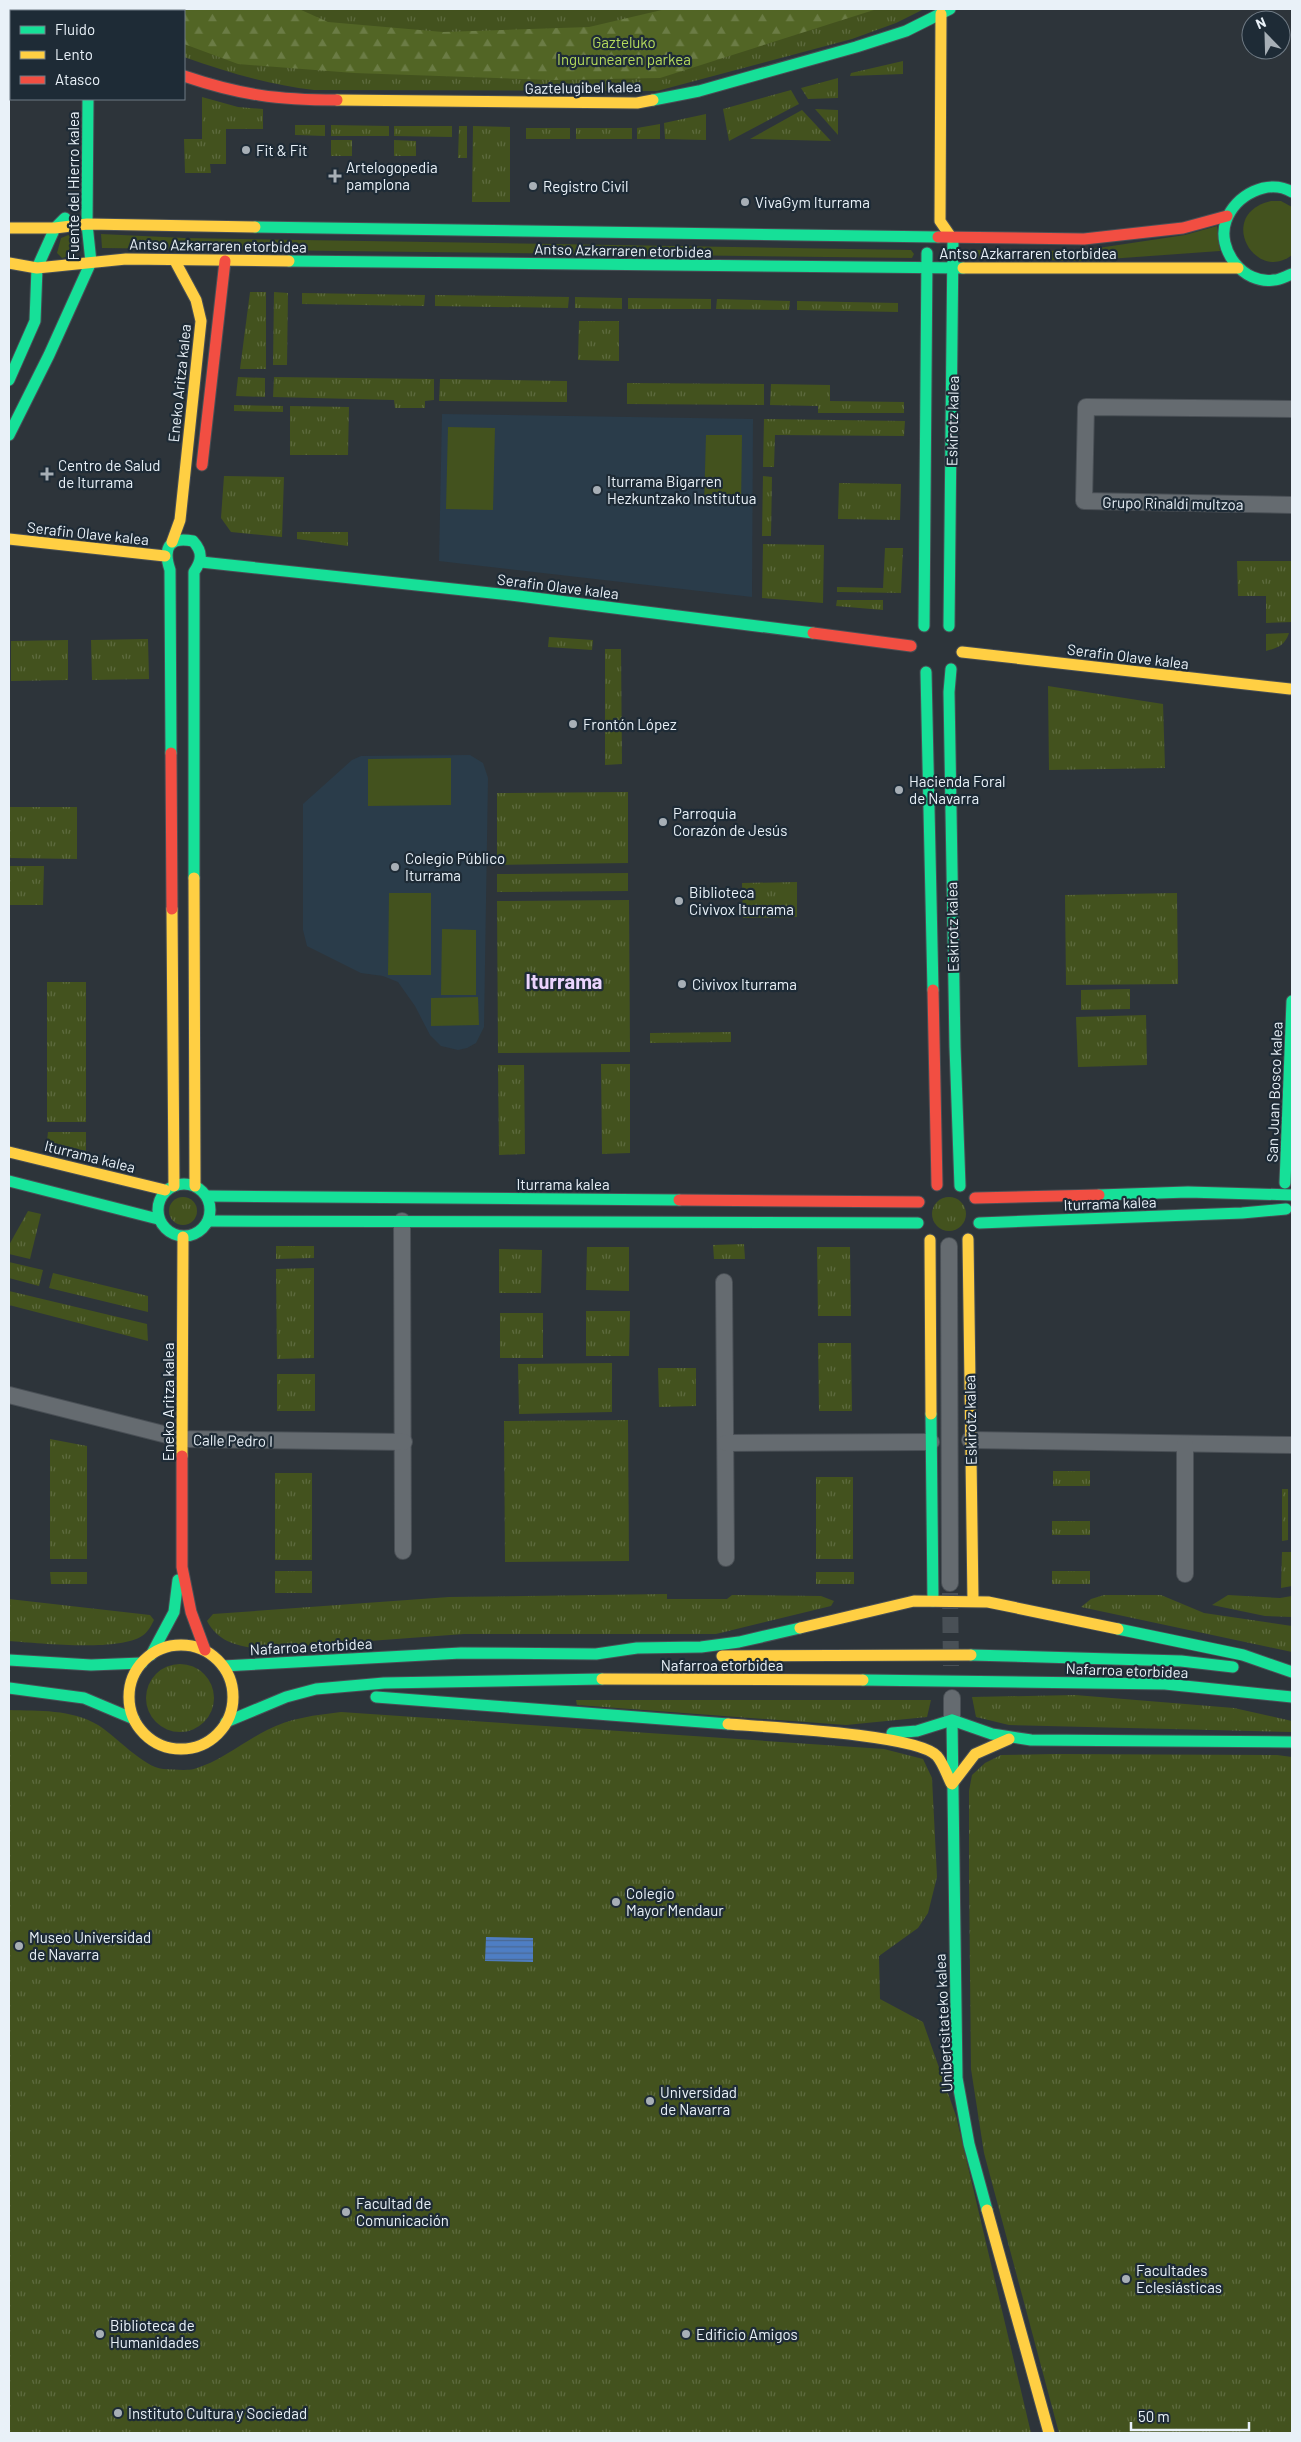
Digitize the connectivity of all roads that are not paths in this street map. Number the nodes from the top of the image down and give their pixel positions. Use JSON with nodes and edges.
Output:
{"nodes":[{"id":1,"x":946,"y":11,"type":"edge"},
{"id":2,"x":185,"y":64,"type":"edge"},
{"id":3,"x":185,"y":76,"type":"edge"},
{"id":4,"x":88,"y":100,"type":"edge"},
{"id":5,"x":322,"y":100,"type":"junction"},
{"id":6,"x":1291,"y":190,"type":"edge"},
{"id":7,"x":71,"y":207,"type":"dead end"},
{"id":8,"x":1227,"y":216,"type":"junction"},
{"id":9,"x":940,"y":221,"type":"junction"},
{"id":10,"x":87,"y":224,"type":"junction"},
{"id":11,"x":9,"y":228,"type":"edge"},
{"id":12,"x":54,"y":228,"type":"junction"},
{"id":13,"x":928,"y":238,"type":"junction"},
{"id":14,"x":953,"y":238,"type":"junction"},
{"id":15,"x":175,"y":261,"type":"junction"},
{"id":16,"x":225,"y":261,"type":"junction"},
{"id":17,"x":91,"y":262,"type":"junction"},
{"id":18,"x":9,"y":263,"type":"edge"},
{"id":19,"x":37,"y":268,"type":"junction"},
{"id":20,"x":926,"y":268,"type":"junction"},
{"id":21,"x":954,"y":268,"type":"junction"},
{"id":22,"x":1238,"y":268,"type":"junction"},
{"id":23,"x":1290,"y":277,"type":"edge"},
{"id":24,"x":9,"y":380,"type":"edge"},
{"id":25,"x":1292,"y":409,"type":"edge"},
{"id":26,"x":9,"y":434,"type":"edge"},
{"id":27,"x":201,"y":472,"type":"dead end"},
{"id":28,"x":1292,"y":505,"type":"edge"},
{"id":29,"x":9,"y":539,"type":"edge"},
{"id":30,"x":172,"y":542,"type":"junction"},
{"id":31,"x":165,"y":556,"type":"junction"},
{"id":32,"x":201,"y":562,"type":"junction"},
{"id":33,"x":170,"y":570,"type":"junction"},
{"id":34,"x":194,"y":572,"type":"junction"},
{"id":35,"x":924,"y":626,"type":"junction"},
{"id":36,"x":949,"y":626,"type":"junction"},
{"id":37,"x":962,"y":652,"type":"junction"},
{"id":38,"x":917,"y":660,"type":"junction"},
{"id":39,"x":952,"y":669,"type":"junction"},
{"id":40,"x":1291,"y":687,"type":"edge"},
{"id":41,"x":1292,"y":702,"type":"edge"},
{"id":42,"x":1292,"y":1002,"type":"edge"},
{"id":43,"x":9,"y":1152,"type":"edge"},
{"id":44,"x":9,"y":1181,"type":"edge"},
{"id":45,"x":1289,"y":1183,"type":"edge"},
{"id":46,"x":195,"y":1186,"type":"junction"},
{"id":47,"x":960,"y":1186,"type":"junction"},
{"id":48,"x":169,"y":1188,"type":"junction"},
{"id":49,"x":1188,"y":1192,"type":"junction"},
{"id":50,"x":928,"y":1193,"type":"junction"},
{"id":51,"x":207,"y":1196,"type":"junction"},
{"id":52,"x":1292,"y":1196,"type":"edge"},
{"id":53,"x":1292,"y":1207,"type":"edge"},
{"id":54,"x":977,"y":1210,"type":"junction"},
{"id":55,"x":1242,"y":1213,"type":"junction"},
{"id":56,"x":1292,"y":1218,"type":"edge"},
{"id":57,"x":158,"y":1219,"type":"junction"},
{"id":58,"x":209,"y":1221,"type":"junction"},
{"id":59,"x":402,"y":1221,"type":"junction"},
{"id":60,"x":918,"y":1224,"type":"junction"},
{"id":61,"x":183,"y":1237,"type":"junction"},
{"id":62,"x":968,"y":1238,"type":"junction"},
{"id":63,"x":930,"y":1240,"type":"junction"},
{"id":64,"x":949,"y":1246,"type":"junction"},
{"id":65,"x":724,"y":1282,"type":"dead end"},
{"id":66,"x":9,"y":1395,"type":"edge"},
{"id":67,"x":183,"y":1439,"type":"junction"},
{"id":68,"x":970,"y":1440,"type":"junction"},
{"id":69,"x":404,"y":1442,"type":"junction"},
{"id":70,"x":931,"y":1442,"type":"junction"},
{"id":71,"x":726,"y":1443,"type":"junction"},
{"id":72,"x":1186,"y":1444,"type":"junction"},
{"id":73,"x":1292,"y":1445,"type":"edge"},
{"id":74,"x":404,"y":1551,"type":"dead end"},
{"id":75,"x":726,"y":1558,"type":"dead end"},
{"id":76,"x":182,"y":1567,"type":"junction"},
{"id":77,"x":1185,"y":1574,"type":"dead end"},
{"id":78,"x":950,"y":1583,"type":"tunnel mouth"},
{"id":79,"x":933,"y":1601,"type":"junction"},
{"id":80,"x":973,"y":1602,"type":"junction"},
{"id":81,"x":205,"y":1650,"type":"junction"},
{"id":82,"x":610,"y":1653,"type":"junction"},
{"id":83,"x":151,"y":1654,"type":"junction"},
{"id":84,"x":9,"y":1660,"type":"edge"},
{"id":85,"x":142,"y":1663,"type":"junction"},
{"id":86,"x":223,"y":1666,"type":"junction"},
{"id":87,"x":1292,"y":1673,"type":"edge"},
{"id":88,"x":9,"y":1688,"type":"edge"},
{"id":89,"x":1223,"y":1691,"type":"junction"},
{"id":90,"x":1292,"y":1697,"type":"edge"},
{"id":91,"x":952,"y":1698,"type":"dead end"},
{"id":92,"x":1292,"y":1706,"type":"edge"},
{"id":93,"x":260,"y":1708,"type":"junction"},
{"id":94,"x":134,"y":1719,"type":"junction"},
{"id":95,"x":952,"y":1720,"type":"junction"},
{"id":96,"x":226,"y":1722,"type":"junction"},
{"id":97,"x":854,"y":1734,"type":"junction"},
{"id":98,"x":1010,"y":1739,"type":"junction"},
{"id":99,"x":1292,"y":1742,"type":"edge"},
{"id":100,"x":952,"y":1784,"type":"junction"},
{"id":101,"x":1049,"y":2433,"type":"edge"}],
"edges":[{"from":1,"to":5,"type":"main road","name":"Gaztelugibel kalea"},
{"from":1,"to":9,"type":"main road"},
{"from":2,"to":5,"type":"main road","name":"Gaztelugibel kalea"},
{"from":3,"to":5,"type":"main road","name":"Gaztelugibel kalea"},
{"from":4,"to":10,"type":"main road","name":"Fuente del Hierro kalea"},
{"from":6,"to":8,"type":"main road"},
{"from":7,"to":12,"type":"main road","name":"Fuente del Hierro kalea"},
{"from":8,"to":14,"type":"main road","name":"Antso Azkarraren etorbidea"},
{"from":8,"to":22,"type":"main road"},
{"from":9,"to":13,"type":"main road"},
{"from":9,"to":14,"type":"main road"},
{"from":10,"to":12,"type":"main road","name":"Antso Azkarraren etorbidea"},
{"from":10,"to":13,"type":"main road","name":"Antso Azkarraren etorbidea"},
{"from":10,"to":17,"type":"main road","name":"Fuente del Hierro kalea"},
{"from":11,"to":12,"type":"main road","name":"Antso Azkarraren etorbidea"},
{"from":12,"to":19,"type":"main road","name":"Fuente del Hierro kalea"},
{"from":13,"to":14,"type":"main road","name":"Antso Azkarraren etorbidea"},
{"from":13,"to":20,"type":"main road","name":"Eskirotz kalea"},
{"from":14,"to":21,"type":"main road","name":"Eskirotz kalea"},
{"from":15,"to":16,"type":"main road","name":"Antso Azkarraren etorbidea"},
{"from":15,"to":17,"type":"main road","name":"Antso Azkarraren etorbidea"},
{"from":15,"to":30,"type":"main road","name":"Eneko Aritza kalea"},
{"from":16,"to":20,"type":"main road","name":"Antso Azkarraren etorbidea"},
{"from":16,"to":27,"type":"main road"},
{"from":17,"to":19,"type":"main road","name":"Antso Azkarraren etorbidea"},
{"from":17,"to":26,"type":"main road","name":"Fuente del Hierro kalea"},
{"from":18,"to":19,"type":"main road","name":"Antso Azkarraren etorbidea"},
{"from":19,"to":24,"type":"main road","name":"Fuente del Hierro kalea"},
{"from":20,"to":21,"type":"main road","name":"Antso Azkarraren etorbidea"},
{"from":20,"to":35,"type":"main road","name":"Eskirotz kalea"},
{"from":21,"to":22,"type":"main road","name":"Antso Azkarraren etorbidea"},
{"from":21,"to":36,"type":"main road","name":"Eskirotz kalea"},
{"from":22,"to":23,"type":"main road"},
{"from":25,"to":28,"type":"street","name":"Grupo Rinaldi multzoa"},
{"from":29,"to":31,"type":"main road","name":"Serafin Olave kalea"},
{"from":30,"to":31,"type":"main road"},
{"from":30,"to":32,"type":"main road"},
{"from":31,"to":33,"type":"main road"},
{"from":32,"to":34,"type":"main road"},
{"from":32,"to":38,"type":"main road","name":"Serafin Olave kalea"},
{"from":33,"to":34,"type":"main road"},
{"from":33,"to":48,"type":"main road"},
{"from":34,"to":46,"type":"main road"},
{"from":35,"to":36,"type":"main road"},
{"from":35,"to":38,"type":"main road"},
{"from":36,"to":37,"type":"main road"},
{"from":37,"to":39,"type":"main road"},
{"from":37,"to":40,"type":"main road","name":"Serafin Olave kalea"},
{"from":38,"to":39,"type":"main road"},
{"from":38,"to":50,"type":"main road","name":"Eskirotz kalea"},
{"from":39,"to":47,"type":"main road","name":"Eskirotz kalea"},
{"from":40,"to":41,"type":"main road"},
{"from":42,"to":45,"type":"main road","name":"San Juan Bosco kalea"},
{"from":43,"to":48,"type":"main road","name":"Iturrama kalea"},
{"from":44,"to":57,"type":"main road"},
{"from":45,"to":49,"type":"main road","name":"Iturrama kalea"},
{"from":46,"to":48,"type":"main road"},
{"from":46,"to":51,"type":"main road"},
{"from":47,"to":50,"type":"main road"},
{"from":47,"to":54,"type":"main road"},
{"from":48,"to":57,"type":"main road"},
{"from":49,"to":52,"type":"main road","name":"Iturrama kalea"},
{"from":49,"to":54,"type":"main road","name":"Iturrama kalea"},
{"from":50,"to":51,"type":"main road","name":"Iturrama kalea"},
{"from":50,"to":60,"type":"main road"},
{"from":51,"to":58,"type":"main road"},
{"from":53,"to":55,"type":"main road","name":"Iturrama kalea"},
{"from":54,"to":55,"type":"main road","name":"Iturrama kalea"},
{"from":54,"to":62,"type":"main road"},
{"from":55,"to":56,"type":"main road","name":"Iturrama kalea"},
{"from":57,"to":61,"type":"main road"},
{"from":58,"to":59,"type":"main road"},
{"from":58,"to":61,"type":"main road"},
{"from":59,"to":60,"type":"main road"},
{"from":59,"to":69,"type":"street"},
{"from":60,"to":63,"type":"main road"},
{"from":61,"to":67,"type":"main road","name":"Eneko Aritza kalea"},
{"from":62,"to":64,"type":"main road"},
{"from":62,"to":68,"type":"main road","name":"Eskirotz kalea"},
{"from":63,"to":64,"type":"main road"},
{"from":63,"to":70,"type":"main road"},
{"from":64,"to":78,"type":"street","name":"Eskirotz kalea"},
{"from":65,"to":71,"type":"street"},
{"from":66,"to":67,"type":"street","name":"Calle Pedro I"},
{"from":67,"to":69,"type":"street","name":"Calle Pedro I"},
{"from":67,"to":76,"type":"main road","name":"Eneko Aritza kalea"},
{"from":68,"to":72,"type":"street"},
{"from":68,"to":80,"type":"main road","name":"Eskirotz kalea"},
{"from":69,"to":74,"type":"street"},
{"from":70,"to":71,"type":"street"},
{"from":70,"to":79,"type":"main road"},
{"from":71,"to":75,"type":"street"},
{"from":72,"to":73,"type":"street"},
{"from":72,"to":77,"type":"street"},
{"from":76,"to":81,"type":"main road","name":"Eneko Aritza kalea"},
{"from":76,"to":83,"type":"main road","name":"Eneko Aritza kalea"},
{"from":79,"to":80,"type":"main road","name":"Nafarroa etorbidea"},
{"from":79,"to":82,"type":"main road","name":"Nafarroa etorbidea"},
{"from":80,"to":87,"type":"main road","name":"Nafarroa etorbidea"},
{"from":81,"to":83,"type":"main road"},
{"from":81,"to":86,"type":"main road"},
{"from":82,"to":86,"type":"main road","name":"Nafarroa etorbidea"},
{"from":82,"to":87,"type":"main road","name":"Nafarroa etorbidea"},
{"from":83,"to":85,"type":"main road"},
{"from":84,"to":85,"type":"main road"},
{"from":85,"to":94,"type":"main road"},
{"from":86,"to":96,"type":"main road"},
{"from":88,"to":94,"type":"main road"},
{"from":89,"to":90,"type":"main road","name":"Nafarroa etorbidea"},
{"from":89,"to":92,"type":"main road","name":"Nafarroa etorbidea"},
{"from":89,"to":93,"type":"main road","name":"Nafarroa etorbidea"},
{"from":91,"to":95,"type":"street"},
{"from":93,"to":96,"type":"main road","name":"Nafarroa etorbidea"},
{"from":93,"to":97,"type":"main road"},
{"from":94,"to":96,"type":"main road"},
{"from":95,"to":97,"type":"main road"},
{"from":95,"to":98,"type":"main road"},
{"from":95,"to":100,"type":"main road","name":"Unibertsitateko kalea"},
{"from":97,"to":100,"type":"main road"},
{"from":98,"to":99,"type":"main road"},
{"from":98,"to":100,"type":"main road"},
{"from":100,"to":101,"type":"main road","name":"Unibertsitateko kalea"}]}
